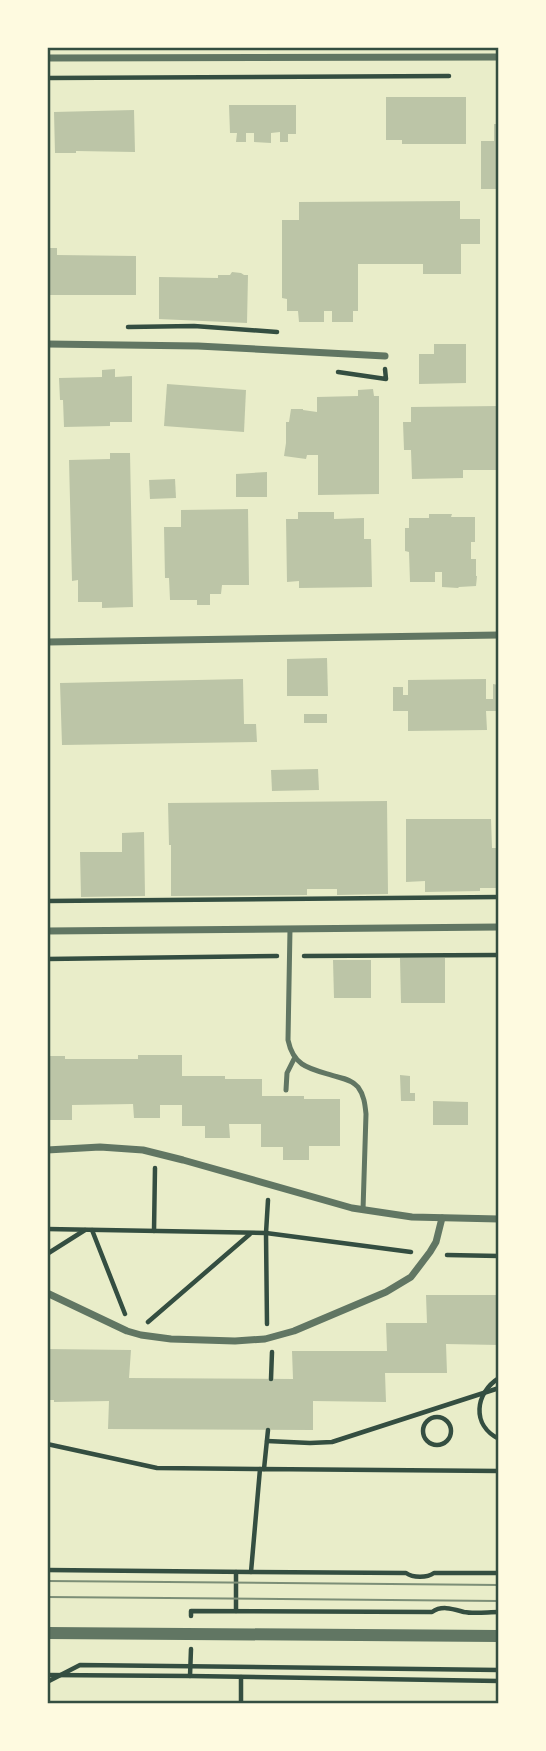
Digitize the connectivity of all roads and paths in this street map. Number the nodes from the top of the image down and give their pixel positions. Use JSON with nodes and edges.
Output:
{"nodes":[{"id":1,"x":81,"y":47,"type":"edge"},
{"id":2,"x":82,"y":57,"type":"junction"},
{"id":3,"x":499,"y":57,"type":"edge"},
{"id":4,"x":47,"y":58,"type":"edge"},
{"id":5,"x":461,"y":76,"type":"dead end"},
{"id":6,"x":47,"y":78,"type":"edge"},
{"id":7,"x":47,"y":344,"type":"edge"},
{"id":8,"x":385,"y":356,"type":"dead end"},
{"id":9,"x":499,"y":635,"type":"edge"},
{"id":10,"x":47,"y":642,"type":"edge"},
{"id":11,"x":499,"y":897,"type":"edge"},
{"id":12,"x":47,"y":901,"type":"edge"},
{"id":13,"x":499,"y":927,"type":"edge"},
{"id":14,"x":290,"y":929,"type":"junction"},
{"id":15,"x":47,"y":931,"type":"edge"},
{"id":16,"x":294,"y":1059,"type":"junction"},
{"id":17,"x":286,"y":1090,"type":"dead end"},
{"id":18,"x":47,"y":1150,"type":"edge"},
{"id":19,"x":155,"y":1153,"type":"junction"},
{"id":20,"x":269,"y":1185,"type":"junction"},
{"id":21,"x":363,"y":1210,"type":"junction"},
{"id":22,"x":442,"y":1218,"type":"junction"},
{"id":23,"x":499,"y":1219,"type":"edge"},
{"id":24,"x":47,"y":1229,"type":"edge"},
{"id":25,"x":89,"y":1230,"type":"junction"},
{"id":26,"x":154,"y":1231,"type":"junction"},
{"id":27,"x":251,"y":1233,"type":"junction"},
{"id":28,"x":266,"y":1233,"type":"junction"},
{"id":29,"x":47,"y":1254,"type":"edge"},
{"id":30,"x":429,"y":1255,"type":"junction"},
{"id":31,"x":499,"y":1256,"type":"edge"},
{"id":32,"x":47,"y":1293,"type":"edge"},
{"id":33,"x":133,"y":1333,"type":"junction"},
{"id":34,"x":270,"y":1338,"type":"junction"},
{"id":35,"x":499,"y":1378,"type":"edge"},
{"id":36,"x":271,"y":1379,"type":"dead end"},
{"id":37,"x":499,"y":1388,"type":"edge"},
{"id":38,"x":484,"y":1392,"type":"junction"},
{"id":39,"x":431,"y":1410,"type":"junction"},
{"id":40,"x":434,"y":1417,"type":"junction"},
{"id":41,"x":268,"y":1430,"type":"dead end"},
{"id":42,"x":499,"y":1439,"type":"edge"},
{"id":43,"x":267,"y":1441,"type":"junction"},
{"id":44,"x":47,"y":1444,"type":"edge"},
{"id":45,"x":262,"y":1469,"type":"junction"},
{"id":46,"x":499,"y":1471,"type":"edge"},
{"id":47,"x":47,"y":1570,"type":"edge"},
{"id":48,"x":236,"y":1572,"type":"junction"},
{"id":49,"x":251,"y":1572,"type":"junction"},
{"id":50,"x":499,"y":1573,"type":"edge"},
{"id":51,"x":191,"y":1611,"type":"dead end"},
{"id":52,"x":236,"y":1611,"type":"junction"},
{"id":53,"x":499,"y":1612,"type":"edge"},
{"id":54,"x":47,"y":1633,"type":"edge"},
{"id":55,"x":499,"y":1636,"type":"edge"},
{"id":56,"x":191,"y":1648,"type":"dead end"},
{"id":57,"x":190,"y":1666,"type":"junction"},
{"id":58,"x":499,"y":1670,"type":"edge"},
{"id":59,"x":47,"y":1675,"type":"edge"},
{"id":60,"x":60,"y":1675,"type":"junction"},
{"id":61,"x":190,"y":1676,"type":"junction"},
{"id":62,"x":241,"y":1677,"type":"junction"},
{"id":63,"x":499,"y":1681,"type":"edge"},
{"id":64,"x":47,"y":1682,"type":"edge"},
{"id":65,"x":241,"y":1704,"type":"edge"}],
"edges":[{"from":1,"to":2,"type":"street"},
{"from":2,"to":3,"type":"street"},
{"from":2,"to":4,"type":"street"},
{"from":5,"to":6,"type":"path"},
{"from":7,"to":8,"type":"street"},
{"from":9,"to":10,"type":"street"},
{"from":11,"to":12,"type":"path"},
{"from":13,"to":14,"type":"street"},
{"from":14,"to":15,"type":"street"},
{"from":14,"to":16,"type":"lane"},
{"from":16,"to":17,"type":"lane"},
{"from":16,"to":21,"type":"lane"},
{"from":18,"to":19,"type":"street"},
{"from":19,"to":20,"type":"street"},
{"from":19,"to":26,"type":"path"},
{"from":20,"to":21,"type":"street"},
{"from":20,"to":28,"type":"path"},
{"from":21,"to":22,"type":"street"},
{"from":22,"to":23,"type":"street"},
{"from":22,"to":30,"type":"street"},
{"from":24,"to":25,"type":"path"},
{"from":25,"to":26,"type":"path"},
{"from":25,"to":29,"type":"path"},
{"from":25,"to":33,"type":"path"},
{"from":26,"to":27,"type":"path"},
{"from":27,"to":28,"type":"path"},
{"from":27,"to":33,"type":"path"},
{"from":28,"to":30,"type":"path"},
{"from":28,"to":34,"type":"path"},
{"from":30,"to":31,"type":"path"},
{"from":30,"to":34,"type":"street"},
{"from":32,"to":33,"type":"street"},
{"from":33,"to":34,"type":"street"},
{"from":34,"to":36,"type":"path"},
{"from":35,"to":38,"type":"path"},
{"from":37,"to":38,"type":"path"},
{"from":38,"to":39,"type":"path"},
{"from":38,"to":42,"type":"path"},
{"from":39,"to":40,"type":"path"},
{"from":39,"to":43,"type":"path"},
{"from":40,"to":40,"type":"path"},
{"from":41,"to":43,"type":"path"},
{"from":43,"to":45,"type":"path"},
{"from":44,"to":45,"type":"path"},
{"from":45,"to":46,"type":"path"},
{"from":45,"to":49,"type":"path"},
{"from":47,"to":48,"type":"path"},
{"from":48,"to":49,"type":"path"},
{"from":48,"to":52,"type":"path"},
{"from":49,"to":50,"type":"path"},
{"from":51,"to":52,"type":"path"},
{"from":52,"to":53,"type":"path"},
{"from":54,"to":55,"type":"street"},
{"from":56,"to":57,"type":"path"},
{"from":57,"to":58,"type":"path"},
{"from":57,"to":60,"type":"path"},
{"from":57,"to":61,"type":"path"},
{"from":59,"to":60,"type":"path"},
{"from":60,"to":61,"type":"path"},
{"from":60,"to":64,"type":"path"},
{"from":61,"to":62,"type":"path"},
{"from":62,"to":63,"type":"path"},
{"from":62,"to":65,"type":"path"}]}
